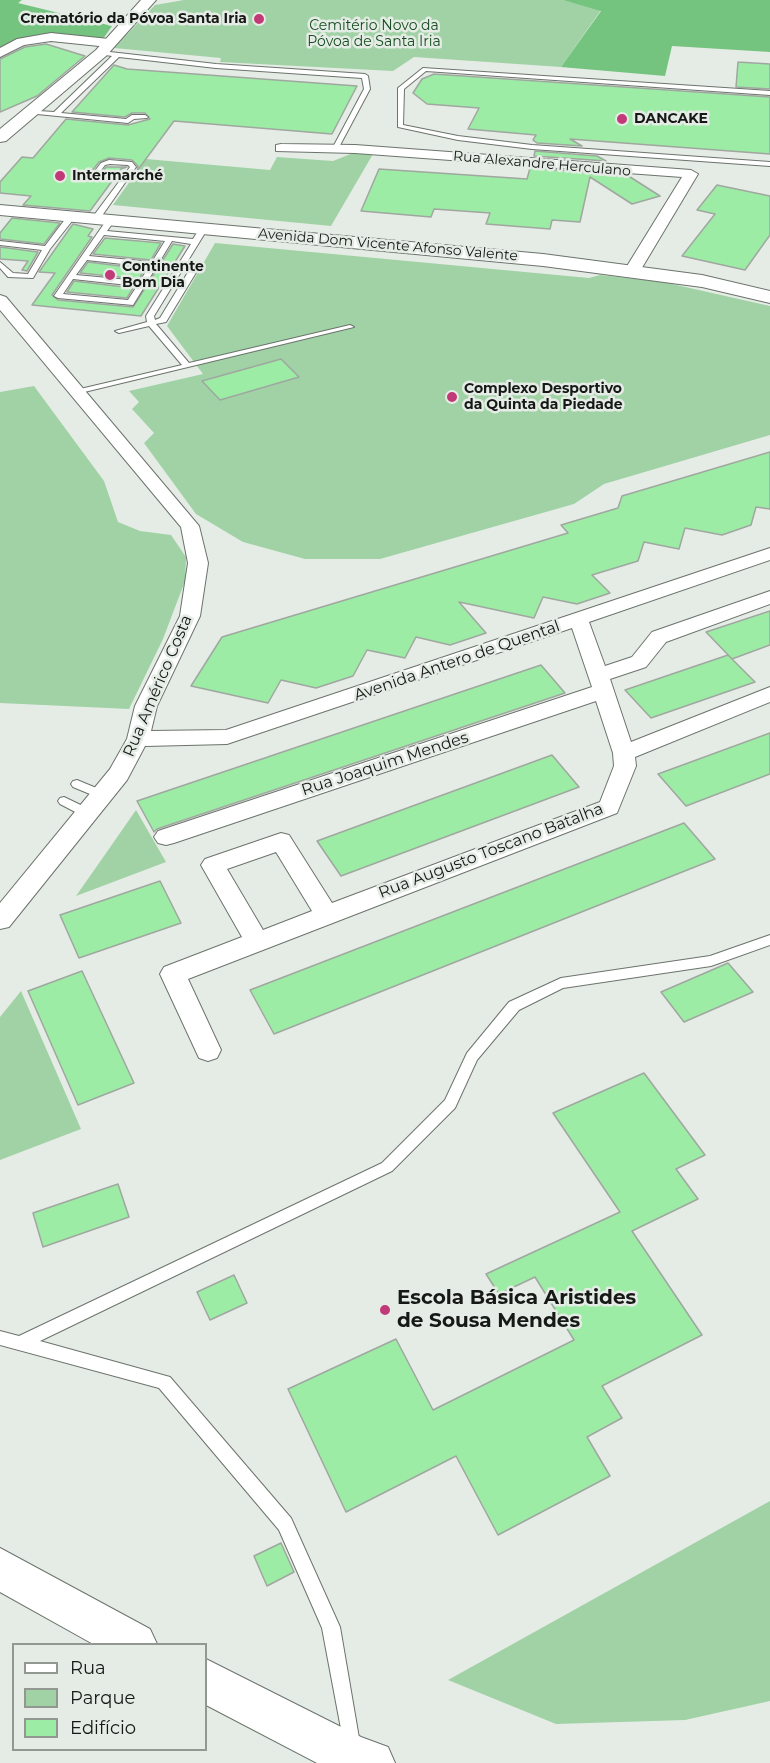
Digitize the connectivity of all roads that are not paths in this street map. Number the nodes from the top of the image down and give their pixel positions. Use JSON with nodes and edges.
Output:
{"nodes":[{"id":1,"x":149,"y":0,"type":"edge"},
{"id":2,"x":109,"y":50,"type":"junction"},
{"id":3,"x":0,"y":53,"type":"edge"},
{"id":4,"x":770,"y":93,"type":"edge"},
{"id":5,"x":39,"y":113,"type":"dead end"},
{"id":6,"x":55,"y":115,"type":"junction"},
{"id":7,"x":145,"y":117,"type":"dead end"},
{"id":8,"x":0,"y":137,"type":"edge"},
{"id":9,"x":281,"y":148,"type":"dead end"},
{"id":10,"x":335,"y":149,"type":"junction"},
{"id":11,"x":695,"y":158,"type":"junction"},
{"id":12,"x":770,"y":164,"type":"edge"},
{"id":13,"x":96,"y":172,"type":"dead end"},
{"id":14,"x":691,"y":174,"type":"junction"},
{"id":15,"x":1,"y":210,"type":"edge"},
{"id":16,"x":72,"y":216,"type":"junction"},
{"id":17,"x":103,"y":224,"type":"junction"},
{"id":18,"x":200,"y":235,"type":"junction"},
{"id":19,"x":170,"y":239,"type":"junction"},
{"id":20,"x":0,"y":243,"type":"edge"},
{"id":21,"x":46,"y":248,"type":"junction"},
{"id":22,"x":85,"y":258,"type":"junction"},
{"id":23,"x":0,"y":264,"type":"edge"},
{"id":24,"x":154,"y":265,"type":"junction"},
{"id":25,"x":196,"y":266,"type":"dead end"},
{"id":26,"x":632,"y":271,"type":"junction"},
{"id":27,"x":72,"y":277,"type":"junction"},
{"id":28,"x":142,"y":284,"type":"junction"},
{"id":29,"x":770,"y":297,"type":"edge"},
{"id":30,"x":0,"y":300,"type":"edge"},
{"id":31,"x":152,"y":324,"type":"junction"},
{"id":32,"x":350,"y":327,"type":"dead end"},
{"id":33,"x":119,"y":331,"type":"dead end"},
{"id":34,"x":187,"y":366,"type":"junction"},
{"id":35,"x":80,"y":392,"type":"junction"},
{"id":36,"x":770,"y":554,"type":"edge"},
{"id":37,"x":770,"y":597,"type":"edge"},
{"id":38,"x":577,"y":620,"type":"junction"},
{"id":39,"x":601,"y":684,"type":"junction"},
{"id":40,"x":770,"y":694,"type":"edge"},
{"id":41,"x":138,"y":739,"type":"junction"},
{"id":42,"x":624,"y":753,"type":"junction"},
{"id":43,"x":76,"y":784,"type":"dead end"},
{"id":44,"x":64,"y":801,"type":"dead end"},
{"id":45,"x":95,"y":804,"type":"junction"},
{"id":46,"x":166,"y":837,"type":"dead end"},
{"id":47,"x":327,"y":915,"type":"junction"},
{"id":48,"x":0,"y":920,"type":"edge"},
{"id":49,"x":770,"y":940,"type":"edge"},
{"id":50,"x":257,"y":942,"type":"junction"},
{"id":51,"x":208,"y":1050,"type":"dead end"},
{"id":52,"x":0,"y":1338,"type":"edge"},
{"id":53,"x":20,"y":1343,"type":"junction"},
{"id":54,"x":0,"y":1569,"type":"edge"},
{"id":55,"x":133,"y":1643,"type":"edge"},
{"id":56,"x":207,"y":1682,"type":"edge"},
{"id":57,"x":362,"y":1760,"type":"edge"}],
"edges":[{"from":1,"to":2,"type":"street"},
{"from":2,"to":3,"type":"street"},
{"from":2,"to":6,"type":"lane"},
{"from":2,"to":8,"type":"street"},
{"from":2,"to":10,"type":"lane"},
{"from":4,"to":11,"type":"lane"},
{"from":5,"to":6,"type":"lane"},
{"from":6,"to":7,"type":"lane"},
{"from":9,"to":10,"type":"street","name":"Rua Alexandre Herculano"},
{"from":10,"to":14,"type":"street","name":"Rua Alexandre Herculano"},
{"from":11,"to":12,"type":"lane"},
{"from":11,"to":14,"type":"lane"},
{"from":13,"to":17,"type":"lane"},
{"from":14,"to":26,"type":"street"},
{"from":15,"to":16,"type":"street","name":"Avenida Dom Vicente Afonso Valente"},
{"from":16,"to":17,"type":"street","name":"Avenida Dom Vicente Afonso Valente"},
{"from":16,"to":21,"type":"lane"},
{"from":17,"to":18,"type":"street","name":"Avenida Dom Vicente Afonso Valente"},
{"from":17,"to":19,"type":"lane"},
{"from":17,"to":22,"type":"lane"},
{"from":18,"to":19,"type":"lane"},
{"from":18,"to":26,"type":"street","name":"Avenida Dom Vicente Afonso Valente"},
{"from":18,"to":31,"type":"lane"},
{"from":19,"to":24,"type":"lane"},
{"from":20,"to":21,"type":"lane"},
{"from":21,"to":23,"type":"lane"},
{"from":22,"to":24,"type":"lane"},
{"from":22,"to":27,"type":"lane"},
{"from":24,"to":28,"type":"lane"},
{"from":25,"to":31,"type":"lane"},
{"from":26,"to":29,"type":"street","name":"Avenida Dom Vicente Afonso Valente"},
{"from":27,"to":28,"type":"lane"},
{"from":27,"to":28,"type":"lane"},
{"from":30,"to":35,"type":"street","name":"Rua Américo Costa"},
{"from":31,"to":33,"type":"lane"},
{"from":31,"to":34,"type":"lane"},
{"from":32,"to":34,"type":"lane"},
{"from":34,"to":35,"type":"lane"},
{"from":35,"to":41,"type":"street","name":"Rua Américo Costa"},
{"from":36,"to":38,"type":"street","name":"Avenida Antero de Quental"},
{"from":37,"to":39,"type":"street","name":"Rua Joaquim Mendes"},
{"from":38,"to":39,"type":"street","name":"Rua Augusto Toscano Batalha"},
{"from":38,"to":41,"type":"street","name":"Avenida Antero de Quental"},
{"from":39,"to":42,"type":"street","name":"Rua Augusto Toscano Batalha"},
{"from":39,"to":46,"type":"street","name":"Rua Joaquim Mendes"},
{"from":40,"to":42,"type":"street"},
{"from":41,"to":45,"type":"street","name":"Rua Américo Costa"},
{"from":42,"to":47,"type":"street","name":"Rua Augusto Toscano Batalha"},
{"from":43,"to":45,"type":"lane"},
{"from":44,"to":45,"type":"lane"},
{"from":45,"to":48,"type":"street","name":"Rua Américo Costa"},
{"from":47,"to":50,"type":"street","name":"Rua Augusto Toscano Batalha"},
{"from":47,"to":50,"type":"street"},
{"from":49,"to":53,"type":"lane"},
{"from":50,"to":51,"type":"street","name":"Rua Augusto Toscano Batalha"},
{"from":52,"to":53,"type":"lane"},
{"from":53,"to":57,"type":"lane"},
{"from":54,"to":55,"type":"street"},
{"from":56,"to":57,"type":"street"}]}
